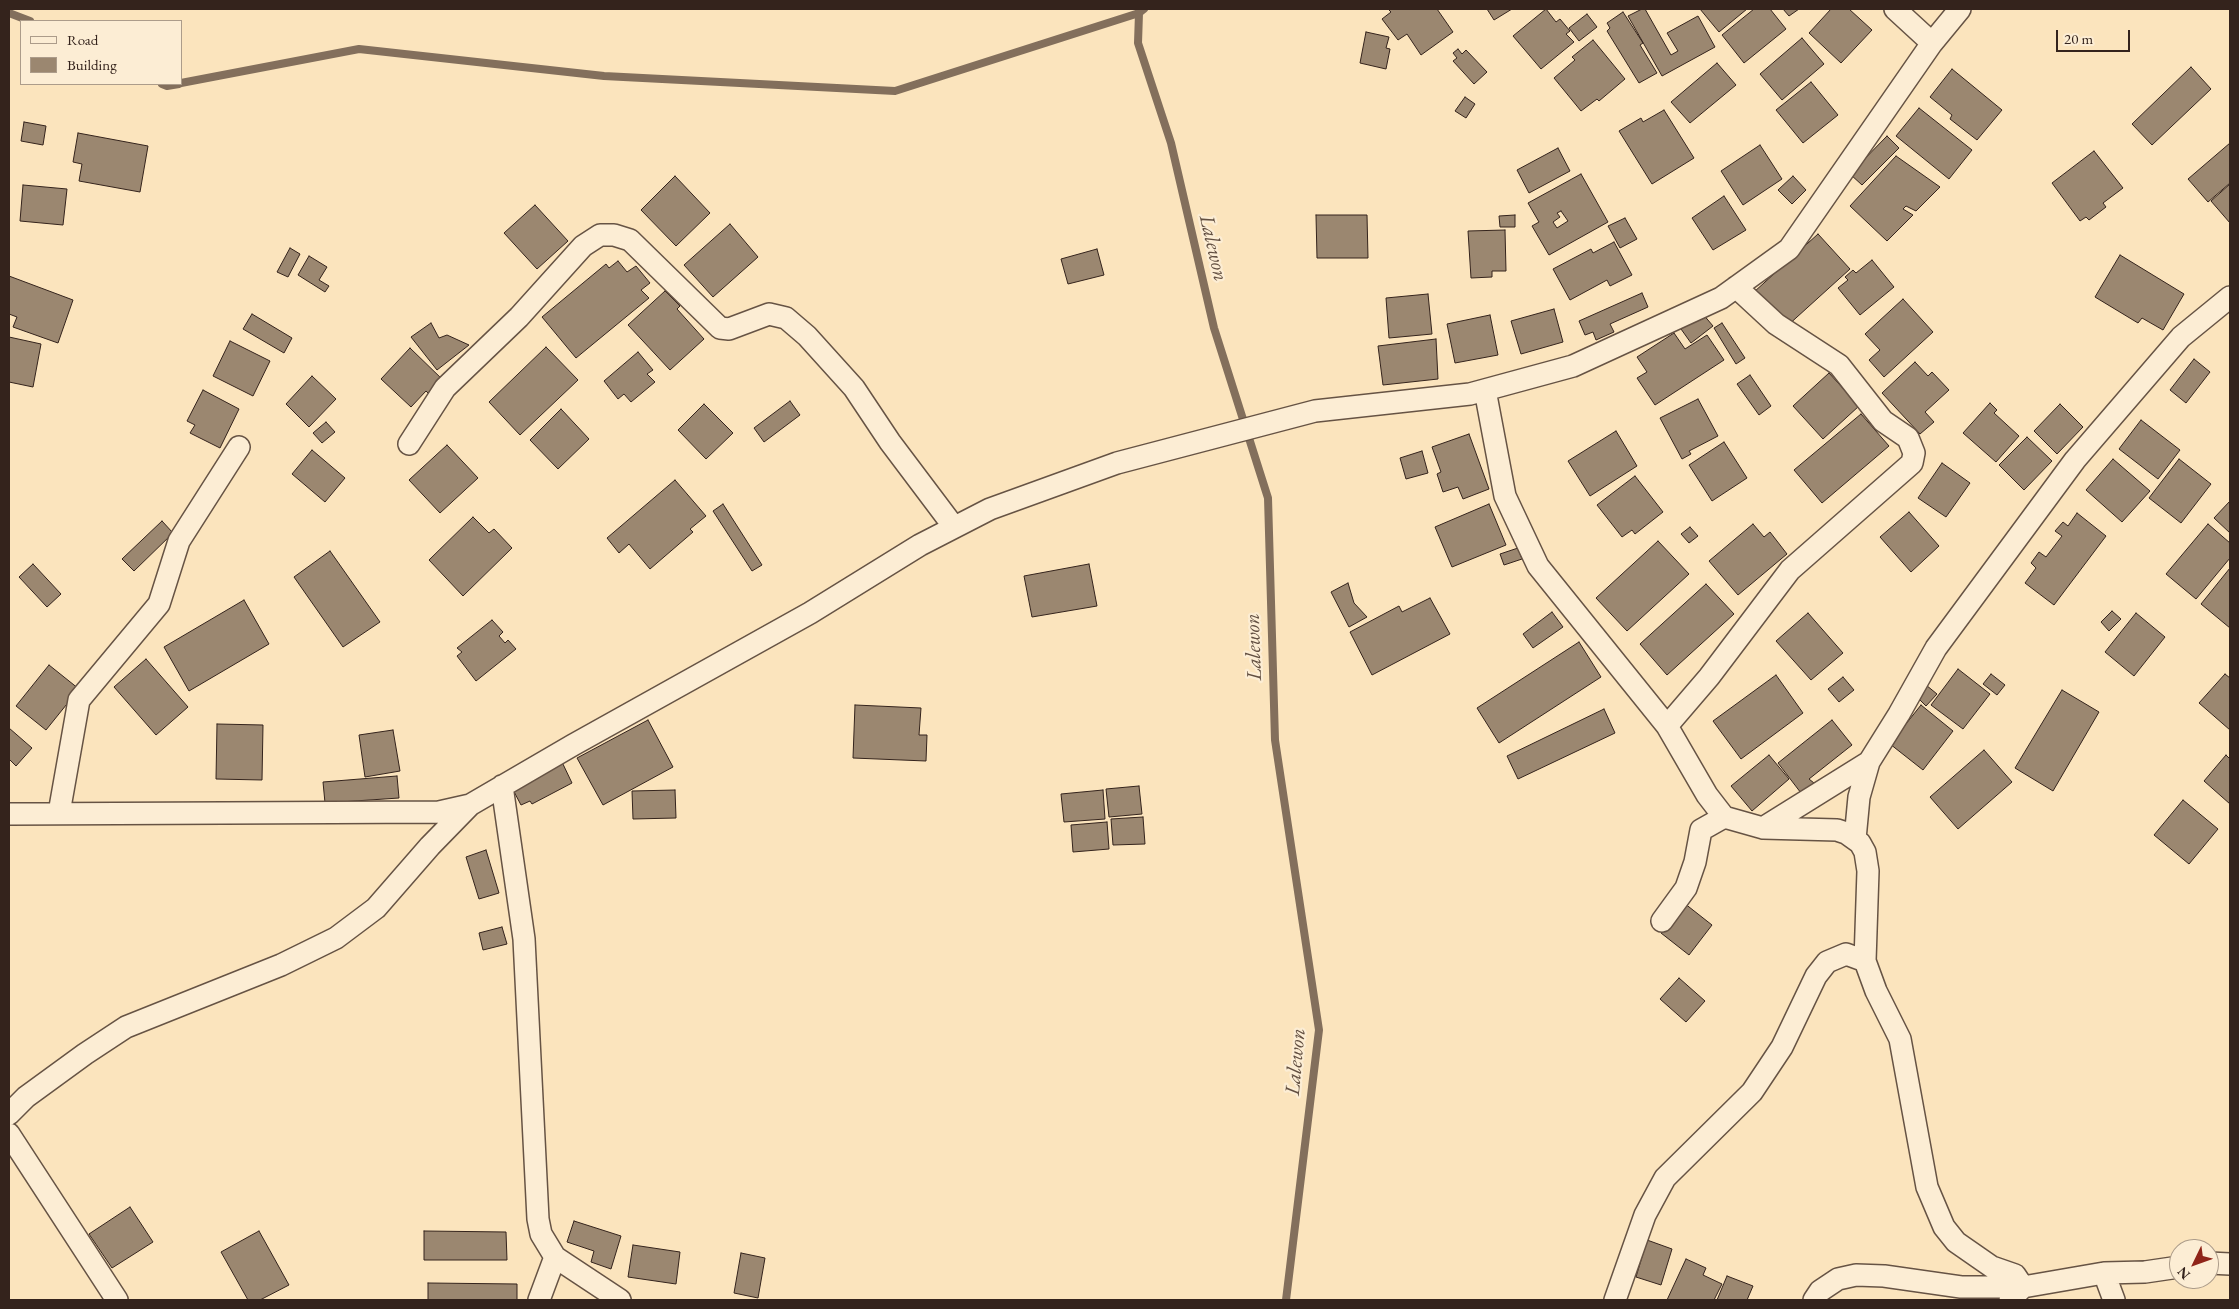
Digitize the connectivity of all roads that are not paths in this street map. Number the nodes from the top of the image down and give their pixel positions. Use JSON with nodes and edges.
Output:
{"nodes":[{"id":1,"x":1895,"y":9,"type":"edge"},
{"id":2,"x":1960,"y":9,"type":"edge"},
{"id":3,"x":1932,"y":43,"type":"junction"},
{"id":4,"x":1736,"y":287,"type":"junction"},
{"id":5,"x":2230,"y":297,"type":"edge"},
{"id":6,"x":1485,"y":390,"type":"junction"},
{"id":7,"x":409,"y":444,"type":"dead end"},
{"id":8,"x":239,"y":447,"type":"dead end"},
{"id":9,"x":954,"y":528,"type":"junction"},
{"id":10,"x":1667,"y":726,"type":"junction"},
{"id":11,"x":1869,"y":762,"type":"junction"},
{"id":12,"x":502,"y":786,"type":"junction"},
{"id":13,"x":470,"y":805,"type":"junction"},
{"id":14,"x":59,"y":813,"type":"junction"},
{"id":15,"x":9,"y":814,"type":"edge"},
{"id":16,"x":1724,"y":818,"type":"junction"},
{"id":17,"x":1763,"y":828,"type":"junction"},
{"id":18,"x":1855,"y":839,"type":"junction"},
{"id":19,"x":1662,"y":921,"type":"dead end"},
{"id":20,"x":1865,"y":961,"type":"junction"},
{"id":21,"x":9,"y":1114,"type":"edge"},
{"id":22,"x":9,"y":1134,"type":"edge"},
{"id":23,"x":555,"y":1257,"type":"junction"},
{"id":24,"x":2169,"y":1268,"type":"edge"},
{"id":25,"x":2104,"y":1273,"type":"junction"},
{"id":26,"x":2016,"y":1294,"type":"edge"},
{"id":27,"x":117,"y":1300,"type":"edge"},
{"id":28,"x":538,"y":1300,"type":"edge"},
{"id":29,"x":620,"y":1300,"type":"edge"},
{"id":30,"x":1615,"y":1300,"type":"edge"},
{"id":31,"x":1814,"y":1300,"type":"edge"},
{"id":32,"x":2114,"y":1300,"type":"edge"}],
"edges":[{"from":1,"to":3,"type":"street"},
{"from":2,"to":3,"type":"street"},
{"from":3,"to":4,"type":"street"},
{"from":4,"to":6,"type":"street"},
{"from":4,"to":10,"type":"street"},
{"from":5,"to":11,"type":"street"},
{"from":6,"to":9,"type":"street"},
{"from":6,"to":10,"type":"street"},
{"from":7,"to":9,"type":"street"},
{"from":8,"to":14,"type":"street"},
{"from":9,"to":12,"type":"street"},
{"from":10,"to":16,"type":"street"},
{"from":11,"to":17,"type":"street"},
{"from":11,"to":18,"type":"street"},
{"from":12,"to":13,"type":"street"},
{"from":12,"to":23,"type":"street"},
{"from":13,"to":14,"type":"street"},
{"from":13,"to":21,"type":"street"},
{"from":14,"to":15,"type":"street"},
{"from":16,"to":17,"type":"street"},
{"from":16,"to":19,"type":"street"},
{"from":17,"to":18,"type":"street"},
{"from":18,"to":20,"type":"street"},
{"from":20,"to":26,"type":"street"},
{"from":20,"to":30,"type":"street"},
{"from":22,"to":27,"type":"street"},
{"from":23,"to":28,"type":"street"},
{"from":23,"to":29,"type":"street"},
{"from":24,"to":25,"type":"street"},
{"from":25,"to":26,"type":"street"},
{"from":25,"to":32,"type":"street"},
{"from":26,"to":31,"type":"street"}]}
